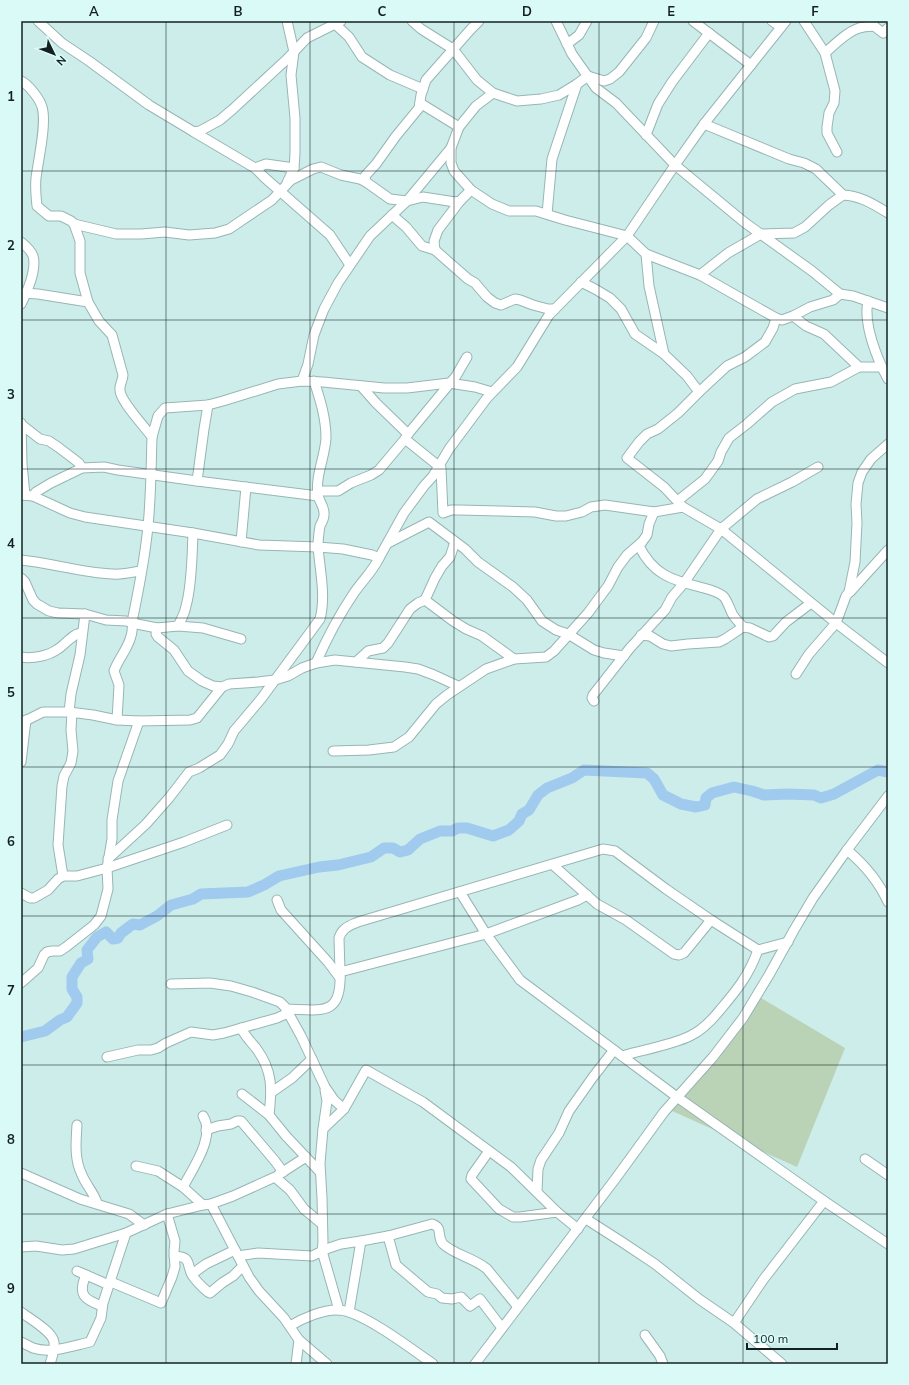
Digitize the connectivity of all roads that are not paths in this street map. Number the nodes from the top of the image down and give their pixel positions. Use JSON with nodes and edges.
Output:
{"nodes":[{"id":1,"x":38,"y":21,"type":"edge"},
{"id":2,"x":287,"y":21,"type":"edge"},
{"id":3,"x":412,"y":21,"type":"edge"},
{"id":4,"x":479,"y":21,"type":"edge"},
{"id":5,"x":556,"y":21,"type":"edge"},
{"id":6,"x":587,"y":21,"type":"edge"},
{"id":7,"x":654,"y":21,"type":"edge"},
{"id":8,"x":693,"y":21,"type":"edge"},
{"id":9,"x":772,"y":21,"type":"edge"},
{"id":10,"x":804,"y":21,"type":"edge"},
{"id":11,"x":338,"y":23,"type":"edge"},
{"id":12,"x":784,"y":24,"type":"edge"},
{"id":13,"x":873,"y":24,"type":"edge"},
{"id":14,"x":888,"y":28,"type":"edge"},
{"id":15,"x":709,"y":33,"type":"junction"},
{"id":16,"x":567,"y":44,"type":"junction"},
{"id":17,"x":453,"y":49,"type":"junction"},
{"id":18,"x":294,"y":52,"type":"junction"},
{"id":19,"x":825,"y":53,"type":"junction"},
{"id":20,"x":752,"y":65,"type":"junction"},
{"id":21,"x":588,"y":76,"type":"junction"},
{"id":22,"x":21,"y":81,"type":"edge"},
{"id":23,"x":577,"y":84,"type":"junction"},
{"id":24,"x":423,"y":89,"type":"junction"},
{"id":25,"x":493,"y":92,"type":"junction"},
{"id":26,"x":420,"y":103,"type":"junction"},
{"id":27,"x":704,"y":124,"type":"junction"},
{"id":28,"x":459,"y":127,"type":"junction"},
{"id":29,"x":194,"y":132,"type":"junction"},
{"id":30,"x":646,"y":135,"type":"junction"},
{"id":31,"x":451,"y":148,"type":"junction"},
{"id":32,"x":837,"y":152,"type":"dead end"},
{"id":33,"x":675,"y":165,"type":"junction"},
{"id":34,"x":255,"y":168,"type":"junction"},
{"id":35,"x":294,"y":168,"type":"junction"},
{"id":36,"x":366,"y":182,"type":"junction"},
{"id":37,"x":283,"y":190,"type":"junction"},
{"id":38,"x":471,"y":190,"type":"junction"},
{"id":39,"x":843,"y":195,"type":"junction"},
{"id":40,"x":407,"y":201,"type":"junction"},
{"id":41,"x":460,"y":201,"type":"junction"},
{"id":42,"x":888,"y":213,"type":"edge"},
{"id":43,"x":547,"y":214,"type":"junction"},
{"id":44,"x":392,"y":215,"type":"junction"},
{"id":45,"x":74,"y":224,"type":"junction"},
{"id":46,"x":761,"y":234,"type":"junction"},
{"id":47,"x":627,"y":236,"type":"junction"},
{"id":48,"x":21,"y":242,"type":"edge"},
{"id":49,"x":435,"y":250,"type":"junction"},
{"id":50,"x":646,"y":254,"type":"junction"},
{"id":51,"x":350,"y":265,"type":"junction"},
{"id":52,"x":700,"y":275,"type":"junction"},
{"id":53,"x":581,"y":282,"type":"junction"},
{"id":54,"x":24,"y":293,"type":"edge"},
{"id":55,"x":840,"y":294,"type":"junction"},
{"id":56,"x":868,"y":301,"type":"junction"},
{"id":57,"x":88,"y":302,"type":"junction"},
{"id":58,"x":21,"y":304,"type":"edge"},
{"id":59,"x":888,"y":308,"type":"edge"},
{"id":60,"x":555,"y":309,"type":"junction"},
{"id":61,"x":793,"y":316,"type":"junction"},
{"id":62,"x":776,"y":318,"type":"junction"},
{"id":63,"x":664,"y":354,"type":"junction"},
{"id":64,"x":467,"y":357,"type":"dead end"},
{"id":65,"x":859,"y":367,"type":"junction"},
{"id":66,"x":881,"y":367,"type":"junction"},
{"id":67,"x":888,"y":378,"type":"edge"},
{"id":68,"x":302,"y":381,"type":"junction"},
{"id":69,"x":314,"y":381,"type":"junction"},
{"id":70,"x":449,"y":383,"type":"junction"},
{"id":71,"x":362,"y":386,"type":"junction"},
{"id":72,"x":492,"y":392,"type":"junction"},
{"id":73,"x":699,"y":392,"type":"junction"},
{"id":74,"x":208,"y":404,"type":"junction"},
{"id":75,"x":22,"y":423,"type":"edge"},
{"id":76,"x":407,"y":436,"type":"junction"},
{"id":77,"x":152,"y":437,"type":"junction"},
{"id":78,"x":888,"y":444,"type":"edge"},
{"id":79,"x":439,"y":465,"type":"junction"},
{"id":80,"x":818,"y":467,"type":"dead end"},
{"id":81,"x":82,"y":468,"type":"junction"},
{"id":82,"x":150,"y":474,"type":"junction"},
{"id":83,"x":197,"y":481,"type":"junction"},
{"id":84,"x":246,"y":487,"type":"junction"},
{"id":85,"x":318,"y":493,"type":"junction"},
{"id":86,"x":26,"y":495,"type":"edge"},
{"id":87,"x":680,"y":503,"type":"junction"},
{"id":88,"x":654,"y":512,"type":"junction"},
{"id":89,"x":443,"y":514,"type":"junction"},
{"id":90,"x":429,"y":522,"type":"junction"},
{"id":91,"x":148,"y":526,"type":"junction"},
{"id":92,"x":721,"y":529,"type":"junction"},
{"id":93,"x":193,"y":533,"type":"junction"},
{"id":94,"x":241,"y":542,"type":"junction"},
{"id":95,"x":455,"y":542,"type":"junction"},
{"id":96,"x":388,"y":543,"type":"junction"},
{"id":97,"x":318,"y":546,"type":"junction"},
{"id":98,"x":639,"y":546,"type":"junction"},
{"id":99,"x":888,"y":550,"type":"edge"},
{"id":100,"x":379,"y":558,"type":"junction"},
{"id":101,"x":21,"y":560,"type":"edge"},
{"id":102,"x":141,"y":571,"type":"junction"},
{"id":103,"x":21,"y":578,"type":"edge"},
{"id":104,"x":684,"y":583,"type":"junction"},
{"id":105,"x":850,"y":592,"type":"junction"},
{"id":106,"x":425,"y":600,"type":"junction"},
{"id":107,"x":811,"y":603,"type":"junction"},
{"id":108,"x":86,"y":614,"type":"junction"},
{"id":109,"x":132,"y":623,"type":"junction"},
{"id":110,"x":836,"y":623,"type":"junction"},
{"id":111,"x":178,"y":626,"type":"junction"},
{"id":112,"x":743,"y":627,"type":"junction"},
{"id":113,"x":157,"y":628,"type":"junction"},
{"id":114,"x":82,"y":633,"type":"junction"},
{"id":115,"x":568,"y":634,"type":"junction"},
{"id":116,"x":641,"y":635,"type":"junction"},
{"id":117,"x":241,"y":639,"type":"dead end"},
{"id":118,"x":624,"y":656,"type":"junction"},
{"id":119,"x":21,"y":657,"type":"edge"},
{"id":120,"x":514,"y":659,"type":"junction"},
{"id":121,"x":356,"y":662,"type":"junction"},
{"id":122,"x":316,"y":663,"type":"junction"},
{"id":123,"x":888,"y":663,"type":"edge"},
{"id":124,"x":796,"y":674,"type":"dead end"},
{"id":125,"x":275,"y":680,"type":"junction"},
{"id":126,"x":458,"y":686,"type":"junction"},
{"id":127,"x":222,"y":687,"type":"junction"},
{"id":128,"x":594,"y":701,"type":"dead end"},
{"id":129,"x":70,"y":712,"type":"junction"},
{"id":130,"x":117,"y":720,"type":"junction"},
{"id":131,"x":23,"y":721,"type":"edge"},
{"id":132,"x":139,"y":721,"type":"junction"},
{"id":133,"x":333,"y":750,"type":"dead end"},
{"id":134,"x":21,"y":762,"type":"edge"},
{"id":135,"x":888,"y":796,"type":"edge"},
{"id":136,"x":227,"y":824,"type":"dead end"},
{"id":137,"x":846,"y":850,"type":"junction"},
{"id":138,"x":108,"y":863,"type":"junction"},
{"id":139,"x":553,"y":865,"type":"junction"},
{"id":140,"x":63,"y":876,"type":"junction"},
{"id":141,"x":460,"y":892,"type":"junction"},
{"id":142,"x":21,"y":893,"type":"edge"},
{"id":143,"x":587,"y":895,"type":"junction"},
{"id":144,"x":276,"y":900,"type":"dead end"},
{"id":145,"x":888,"y":902,"type":"edge"},
{"id":146,"x":711,"y":920,"type":"junction"},
{"id":147,"x":486,"y":934,"type":"junction"},
{"id":148,"x":788,"y":942,"type":"junction"},
{"id":149,"x":758,"y":950,"type":"junction"},
{"id":150,"x":340,"y":975,"type":"junction"},
{"id":151,"x":21,"y":983,"type":"edge"},
{"id":152,"x":171,"y":984,"type":"dead end"},
{"id":153,"x":287,"y":1011,"type":"junction"},
{"id":154,"x":241,"y":1028,"type":"junction"},
{"id":155,"x":614,"y":1050,"type":"junction"},
{"id":156,"x":622,"y":1056,"type":"junction"},
{"id":157,"x":107,"y":1057,"type":"dead end"},
{"id":158,"x":312,"y":1059,"type":"junction"},
{"id":159,"x":325,"y":1087,"type":"junction"},
{"id":160,"x":272,"y":1092,"type":"junction"},
{"id":161,"x":242,"y":1094,"type":"dead end"},
{"id":162,"x":677,"y":1097,"type":"junction"},
{"id":163,"x":344,"y":1109,"type":"junction"},
{"id":164,"x":269,"y":1115,"type":"junction"},
{"id":165,"x":203,"y":1116,"type":"dead end"},
{"id":166,"x":77,"y":1125,"type":"dead end"},
{"id":167,"x":323,"y":1129,"type":"junction"},
{"id":168,"x":206,"y":1130,"type":"junction"},
{"id":169,"x":489,"y":1151,"type":"junction"},
{"id":170,"x":306,"y":1157,"type":"junction"},
{"id":171,"x":865,"y":1159,"type":"dead end"},
{"id":172,"x":136,"y":1166,"type":"dead end"},
{"id":173,"x":320,"y":1172,"type":"junction"},
{"id":174,"x":21,"y":1173,"type":"edge"},
{"id":175,"x":279,"y":1175,"type":"junction"},
{"id":176,"x":888,"y":1175,"type":"edge"},
{"id":177,"x":183,"y":1187,"type":"junction"},
{"id":178,"x":537,"y":1192,"type":"junction"},
{"id":179,"x":824,"y":1201,"type":"junction"},
{"id":180,"x":97,"y":1203,"type":"junction"},
{"id":181,"x":207,"y":1205,"type":"junction"},
{"id":182,"x":557,"y":1212,"type":"junction"},
{"id":183,"x":167,"y":1214,"type":"junction"},
{"id":184,"x":586,"y":1219,"type":"junction"},
{"id":185,"x":322,"y":1224,"type":"junction"},
{"id":186,"x":144,"y":1225,"type":"junction"},
{"id":187,"x":578,"y":1230,"type":"junction"},
{"id":188,"x":126,"y":1234,"type":"junction"},
{"id":189,"x":388,"y":1236,"type":"junction"},
{"id":190,"x":361,"y":1241,"type":"junction"},
{"id":191,"x":888,"y":1244,"type":"edge"},
{"id":192,"x":21,"y":1247,"type":"edge"},
{"id":193,"x":322,"y":1251,"type":"junction"},
{"id":194,"x":237,"y":1253,"type":"junction"},
{"id":195,"x":174,"y":1256,"type":"junction"},
{"id":196,"x":243,"y":1266,"type":"junction"},
{"id":197,"x":77,"y":1271,"type":"dead end"},
{"id":198,"x":192,"y":1274,"type":"junction"},
{"id":199,"x":86,"y":1275,"type":"junction"},
{"id":200,"x":110,"y":1284,"type":"junction"},
{"id":201,"x":102,"y":1306,"type":"junction"},
{"id":202,"x":518,"y":1307,"type":"junction"},
{"id":203,"x":339,"y":1310,"type":"junction"},
{"id":204,"x":21,"y":1312,"type":"edge"},
{"id":205,"x":349,"y":1312,"type":"junction"},
{"id":206,"x":734,"y":1322,"type":"junction"},
{"id":207,"x":290,"y":1326,"type":"junction"},
{"id":208,"x":502,"y":1328,"type":"junction"},
{"id":209,"x":645,"y":1335,"type":"dead end"},
{"id":210,"x":299,"y":1340,"type":"junction"},
{"id":211,"x":21,"y":1342,"type":"edge"},
{"id":212,"x":53,"y":1350,"type":"junction"},
{"id":213,"x":50,"y":1364,"type":"edge"},
{"id":214,"x":296,"y":1364,"type":"edge"},
{"id":215,"x":327,"y":1364,"type":"edge"},
{"id":216,"x":432,"y":1364,"type":"edge"},
{"id":217,"x":476,"y":1364,"type":"edge"},
{"id":218,"x":663,"y":1364,"type":"edge"},
{"id":219,"x":782,"y":1364,"type":"edge"}],
"edges":[{"from":1,"to":29,"type":"street"},
{"from":2,"to":18,"type":"street"},
{"from":3,"to":17,"type":"street"},
{"from":4,"to":17,"type":"street"},
{"from":5,"to":16,"type":"street"},
{"from":6,"to":16,"type":"street"},
{"from":7,"to":21,"type":"street"},
{"from":8,"to":15,"type":"street"},
{"from":9,"to":12,"type":"street"},
{"from":10,"to":19,"type":"street"},
{"from":11,"to":18,"type":"street"},
{"from":11,"to":24,"type":"street"},
{"from":12,"to":20,"type":"street"},
{"from":13,"to":14,"type":"street"},
{"from":13,"to":19,"type":"street"},
{"from":15,"to":20,"type":"street"},
{"from":15,"to":30,"type":"street"},
{"from":16,"to":21,"type":"street"},
{"from":17,"to":24,"type":"street"},
{"from":17,"to":25,"type":"street"},
{"from":18,"to":29,"type":"street"},
{"from":18,"to":35,"type":"street"},
{"from":19,"to":32,"type":"street"},
{"from":20,"to":27,"type":"street"},
{"from":21,"to":23,"type":"street"},
{"from":21,"to":30,"type":"street"},
{"from":22,"to":45,"type":"street"},
{"from":23,"to":25,"type":"street"},
{"from":23,"to":43,"type":"street"},
{"from":24,"to":26,"type":"street"},
{"from":25,"to":28,"type":"street"},
{"from":26,"to":28,"type":"street"},
{"from":26,"to":36,"type":"street"},
{"from":27,"to":33,"type":"street"},
{"from":27,"to":39,"type":"street"},
{"from":28,"to":31,"type":"street"},
{"from":29,"to":34,"type":"street"},
{"from":30,"to":33,"type":"street"},
{"from":31,"to":38,"type":"street"},
{"from":31,"to":40,"type":"street"},
{"from":33,"to":46,"type":"street"},
{"from":33,"to":47,"type":"street"},
{"from":34,"to":35,"type":"street"},
{"from":34,"to":37,"type":"street"},
{"from":35,"to":37,"type":"street"},
{"from":36,"to":37,"type":"street"},
{"from":36,"to":40,"type":"street"},
{"from":37,"to":45,"type":"street"},
{"from":37,"to":51,"type":"street"},
{"from":38,"to":41,"type":"street"},
{"from":38,"to":43,"type":"street"},
{"from":39,"to":42,"type":"street"},
{"from":39,"to":46,"type":"street"},
{"from":40,"to":41,"type":"street"},
{"from":40,"to":44,"type":"street"},
{"from":41,"to":49,"type":"street"},
{"from":43,"to":47,"type":"street"},
{"from":44,"to":49,"type":"street"},
{"from":44,"to":51,"type":"street"},
{"from":45,"to":57,"type":"street"},
{"from":46,"to":52,"type":"street"},
{"from":46,"to":55,"type":"street"},
{"from":47,"to":50,"type":"street"},
{"from":47,"to":53,"type":"street"},
{"from":48,"to":54,"type":"street"},
{"from":49,"to":60,"type":"street"},
{"from":50,"to":52,"type":"street"},
{"from":50,"to":63,"type":"street"},
{"from":51,"to":68,"type":"street"},
{"from":52,"to":62,"type":"street"},
{"from":53,"to":60,"type":"street"},
{"from":53,"to":63,"type":"street"},
{"from":54,"to":57,"type":"street"},
{"from":54,"to":58,"type":"street"},
{"from":55,"to":56,"type":"street"},
{"from":55,"to":61,"type":"street"},
{"from":56,"to":59,"type":"street"},
{"from":56,"to":66,"type":"street"},
{"from":57,"to":77,"type":"street"},
{"from":60,"to":72,"type":"street"},
{"from":61,"to":62,"type":"street"},
{"from":61,"to":65,"type":"street"},
{"from":62,"to":73,"type":"street"},
{"from":63,"to":73,"type":"street"},
{"from":64,"to":70,"type":"street"},
{"from":65,"to":66,"type":"street"},
{"from":65,"to":87,"type":"street"},
{"from":66,"to":67,"type":"street"},
{"from":68,"to":69,"type":"street"},
{"from":68,"to":74,"type":"street"},
{"from":69,"to":71,"type":"street"},
{"from":69,"to":85,"type":"street"},
{"from":70,"to":71,"type":"street"},
{"from":70,"to":72,"type":"street"},
{"from":70,"to":76,"type":"street"},
{"from":71,"to":76,"type":"street"},
{"from":72,"to":79,"type":"street"},
{"from":73,"to":87,"type":"street"},
{"from":74,"to":77,"type":"street"},
{"from":74,"to":83,"type":"street"},
{"from":75,"to":81,"type":"street"},
{"from":75,"to":86,"type":"street"},
{"from":76,"to":79,"type":"street"},
{"from":76,"to":85,"type":"street"},
{"from":77,"to":82,"type":"street"},
{"from":78,"to":105,"type":"street"},
{"from":79,"to":89,"type":"street"},
{"from":79,"to":96,"type":"street"},
{"from":80,"to":92,"type":"street"},
{"from":81,"to":82,"type":"street"},
{"from":81,"to":86,"type":"street"},
{"from":82,"to":83,"type":"street"},
{"from":82,"to":91,"type":"street"},
{"from":83,"to":84,"type":"street"},
{"from":84,"to":85,"type":"street"},
{"from":84,"to":94,"type":"street"},
{"from":85,"to":97,"type":"street"},
{"from":86,"to":91,"type":"street"},
{"from":87,"to":88,"type":"street"},
{"from":87,"to":92,"type":"street"},
{"from":88,"to":89,"type":"street"},
{"from":88,"to":98,"type":"street"},
{"from":89,"to":90,"type":"street"},
{"from":90,"to":95,"type":"street"},
{"from":90,"to":96,"type":"street"},
{"from":91,"to":93,"type":"street"},
{"from":91,"to":102,"type":"street"},
{"from":92,"to":104,"type":"street"},
{"from":92,"to":107,"type":"street"},
{"from":93,"to":94,"type":"street"},
{"from":93,"to":111,"type":"street"},
{"from":94,"to":97,"type":"street"},
{"from":95,"to":106,"type":"street"},
{"from":95,"to":115,"type":"street"},
{"from":96,"to":100,"type":"street"},
{"from":97,"to":100,"type":"street"},
{"from":97,"to":125,"type":"street"},
{"from":98,"to":104,"type":"street"},
{"from":98,"to":115,"type":"street"},
{"from":99,"to":105,"type":"street"},
{"from":100,"to":122,"type":"street"},
{"from":101,"to":102,"type":"street"},
{"from":102,"to":109,"type":"street"},
{"from":103,"to":108,"type":"street"},
{"from":104,"to":112,"type":"street"},
{"from":104,"to":116,"type":"street"},
{"from":105,"to":110,"type":"street"},
{"from":106,"to":120,"type":"street"},
{"from":106,"to":121,"type":"street"},
{"from":107,"to":110,"type":"street"},
{"from":107,"to":112,"type":"street"},
{"from":108,"to":109,"type":"street"},
{"from":108,"to":114,"type":"street"},
{"from":109,"to":113,"type":"street"},
{"from":109,"to":130,"type":"street"},
{"from":110,"to":123,"type":"street"},
{"from":110,"to":124,"type":"street"},
{"from":111,"to":113,"type":"street"},
{"from":111,"to":117,"type":"street"},
{"from":112,"to":116,"type":"street"},
{"from":113,"to":127,"type":"street"},
{"from":114,"to":119,"type":"street"},
{"from":114,"to":129,"type":"street"},
{"from":115,"to":118,"type":"street"},
{"from":115,"to":120,"type":"street"},
{"from":116,"to":118,"type":"street"},
{"from":118,"to":128,"type":"street"},
{"from":120,"to":126,"type":"street"},
{"from":121,"to":122,"type":"street"},
{"from":121,"to":126,"type":"street"},
{"from":122,"to":125,"type":"street"},
{"from":125,"to":127,"type":"street"},
{"from":125,"to":138,"type":"street"},
{"from":126,"to":133,"type":"street"},
{"from":127,"to":132,"type":"street"},
{"from":129,"to":130,"type":"street"},
{"from":129,"to":131,"type":"street"},
{"from":129,"to":140,"type":"street"},
{"from":130,"to":132,"type":"street"},
{"from":131,"to":134,"type":"street"},
{"from":132,"to":138,"type":"street"},
{"from":135,"to":137,"type":"street"},
{"from":136,"to":138,"type":"street"},
{"from":137,"to":145,"type":"street"},
{"from":137,"to":148,"type":"street"},
{"from":138,"to":140,"type":"street"},
{"from":138,"to":151,"type":"street"},
{"from":139,"to":141,"type":"street"},
{"from":139,"to":143,"type":"street"},
{"from":139,"to":146,"type":"street"},
{"from":140,"to":142,"type":"street"},
{"from":141,"to":147,"type":"street"},
{"from":141,"to":150,"type":"street"},
{"from":143,"to":146,"type":"street"},
{"from":143,"to":147,"type":"street"},
{"from":144,"to":150,"type":"street"},
{"from":146,"to":149,"type":"street"},
{"from":147,"to":150,"type":"street"},
{"from":147,"to":155,"type":"street"},
{"from":148,"to":149,"type":"street"},
{"from":148,"to":162,"type":"street"},
{"from":149,"to":156,"type":"street"},
{"from":150,"to":153,"type":"street"},
{"from":152,"to":153,"type":"street"},
{"from":153,"to":154,"type":"street"},
{"from":153,"to":158,"type":"street"},
{"from":154,"to":157,"type":"street"},
{"from":154,"to":160,"type":"street"},
{"from":155,"to":156,"type":"street"},
{"from":155,"to":178,"type":"street"},
{"from":156,"to":162,"type":"street"},
{"from":158,"to":159,"type":"street"},
{"from":158,"to":160,"type":"street"},
{"from":159,"to":163,"type":"street"},
{"from":159,"to":167,"type":"street"},
{"from":160,"to":164,"type":"street"},
{"from":161,"to":164,"type":"street"},
{"from":162,"to":179,"type":"street"},
{"from":162,"to":184,"type":"street"},
{"from":163,"to":167,"type":"street"},
{"from":163,"to":169,"type":"street"},
{"from":164,"to":170,"type":"street"},
{"from":165,"to":168,"type":"street"},
{"from":166,"to":180,"type":"street"},
{"from":167,"to":173,"type":"street"},
{"from":168,"to":175,"type":"street"},
{"from":168,"to":177,"type":"street"},
{"from":169,"to":178,"type":"street"},
{"from":169,"to":182,"type":"street"},
{"from":170,"to":173,"type":"street"},
{"from":170,"to":175,"type":"street"},
{"from":171,"to":176,"type":"street"},
{"from":172,"to":177,"type":"street"},
{"from":173,"to":185,"type":"street"},
{"from":174,"to":180,"type":"street"},
{"from":175,"to":181,"type":"street"},
{"from":175,"to":185,"type":"street"},
{"from":177,"to":181,"type":"street"},
{"from":178,"to":182,"type":"street"},
{"from":179,"to":191,"type":"street"},
{"from":179,"to":206,"type":"street"},
{"from":180,"to":186,"type":"street"},
{"from":181,"to":183,"type":"street"},
{"from":181,"to":194,"type":"street"},
{"from":182,"to":187,"type":"street"},
{"from":183,"to":186,"type":"street"},
{"from":183,"to":195,"type":"street"},
{"from":184,"to":187,"type":"street"},
{"from":184,"to":206,"type":"street"},
{"from":185,"to":193,"type":"street"},
{"from":186,"to":188,"type":"street"},
{"from":187,"to":202,"type":"street"},
{"from":188,"to":192,"type":"street"},
{"from":188,"to":200,"type":"street"},
{"from":189,"to":190,"type":"street"},
{"from":189,"to":202,"type":"street"},
{"from":189,"to":208,"type":"street"},
{"from":190,"to":193,"type":"street"},
{"from":190,"to":205,"type":"street"},
{"from":193,"to":194,"type":"street"},
{"from":193,"to":203,"type":"street"},
{"from":194,"to":196,"type":"street"},
{"from":194,"to":198,"type":"street"},
{"from":195,"to":198,"type":"street"},
{"from":195,"to":200,"type":"street"},
{"from":196,"to":198,"type":"street"},
{"from":196,"to":207,"type":"street"},
{"from":197,"to":199,"type":"street"},
{"from":199,"to":200,"type":"street"},
{"from":199,"to":201,"type":"street"},
{"from":200,"to":201,"type":"street"},
{"from":201,"to":212,"type":"street"},
{"from":202,"to":208,"type":"street"},
{"from":203,"to":205,"type":"street"},
{"from":203,"to":207,"type":"street"},
{"from":204,"to":212,"type":"street"},
{"from":205,"to":216,"type":"street"},
{"from":206,"to":219,"type":"street"},
{"from":207,"to":210,"type":"street"},
{"from":208,"to":217,"type":"street"},
{"from":209,"to":218,"type":"street"},
{"from":210,"to":214,"type":"street"},
{"from":210,"to":215,"type":"street"},
{"from":211,"to":212,"type":"street"},
{"from":212,"to":213,"type":"street"}]}
